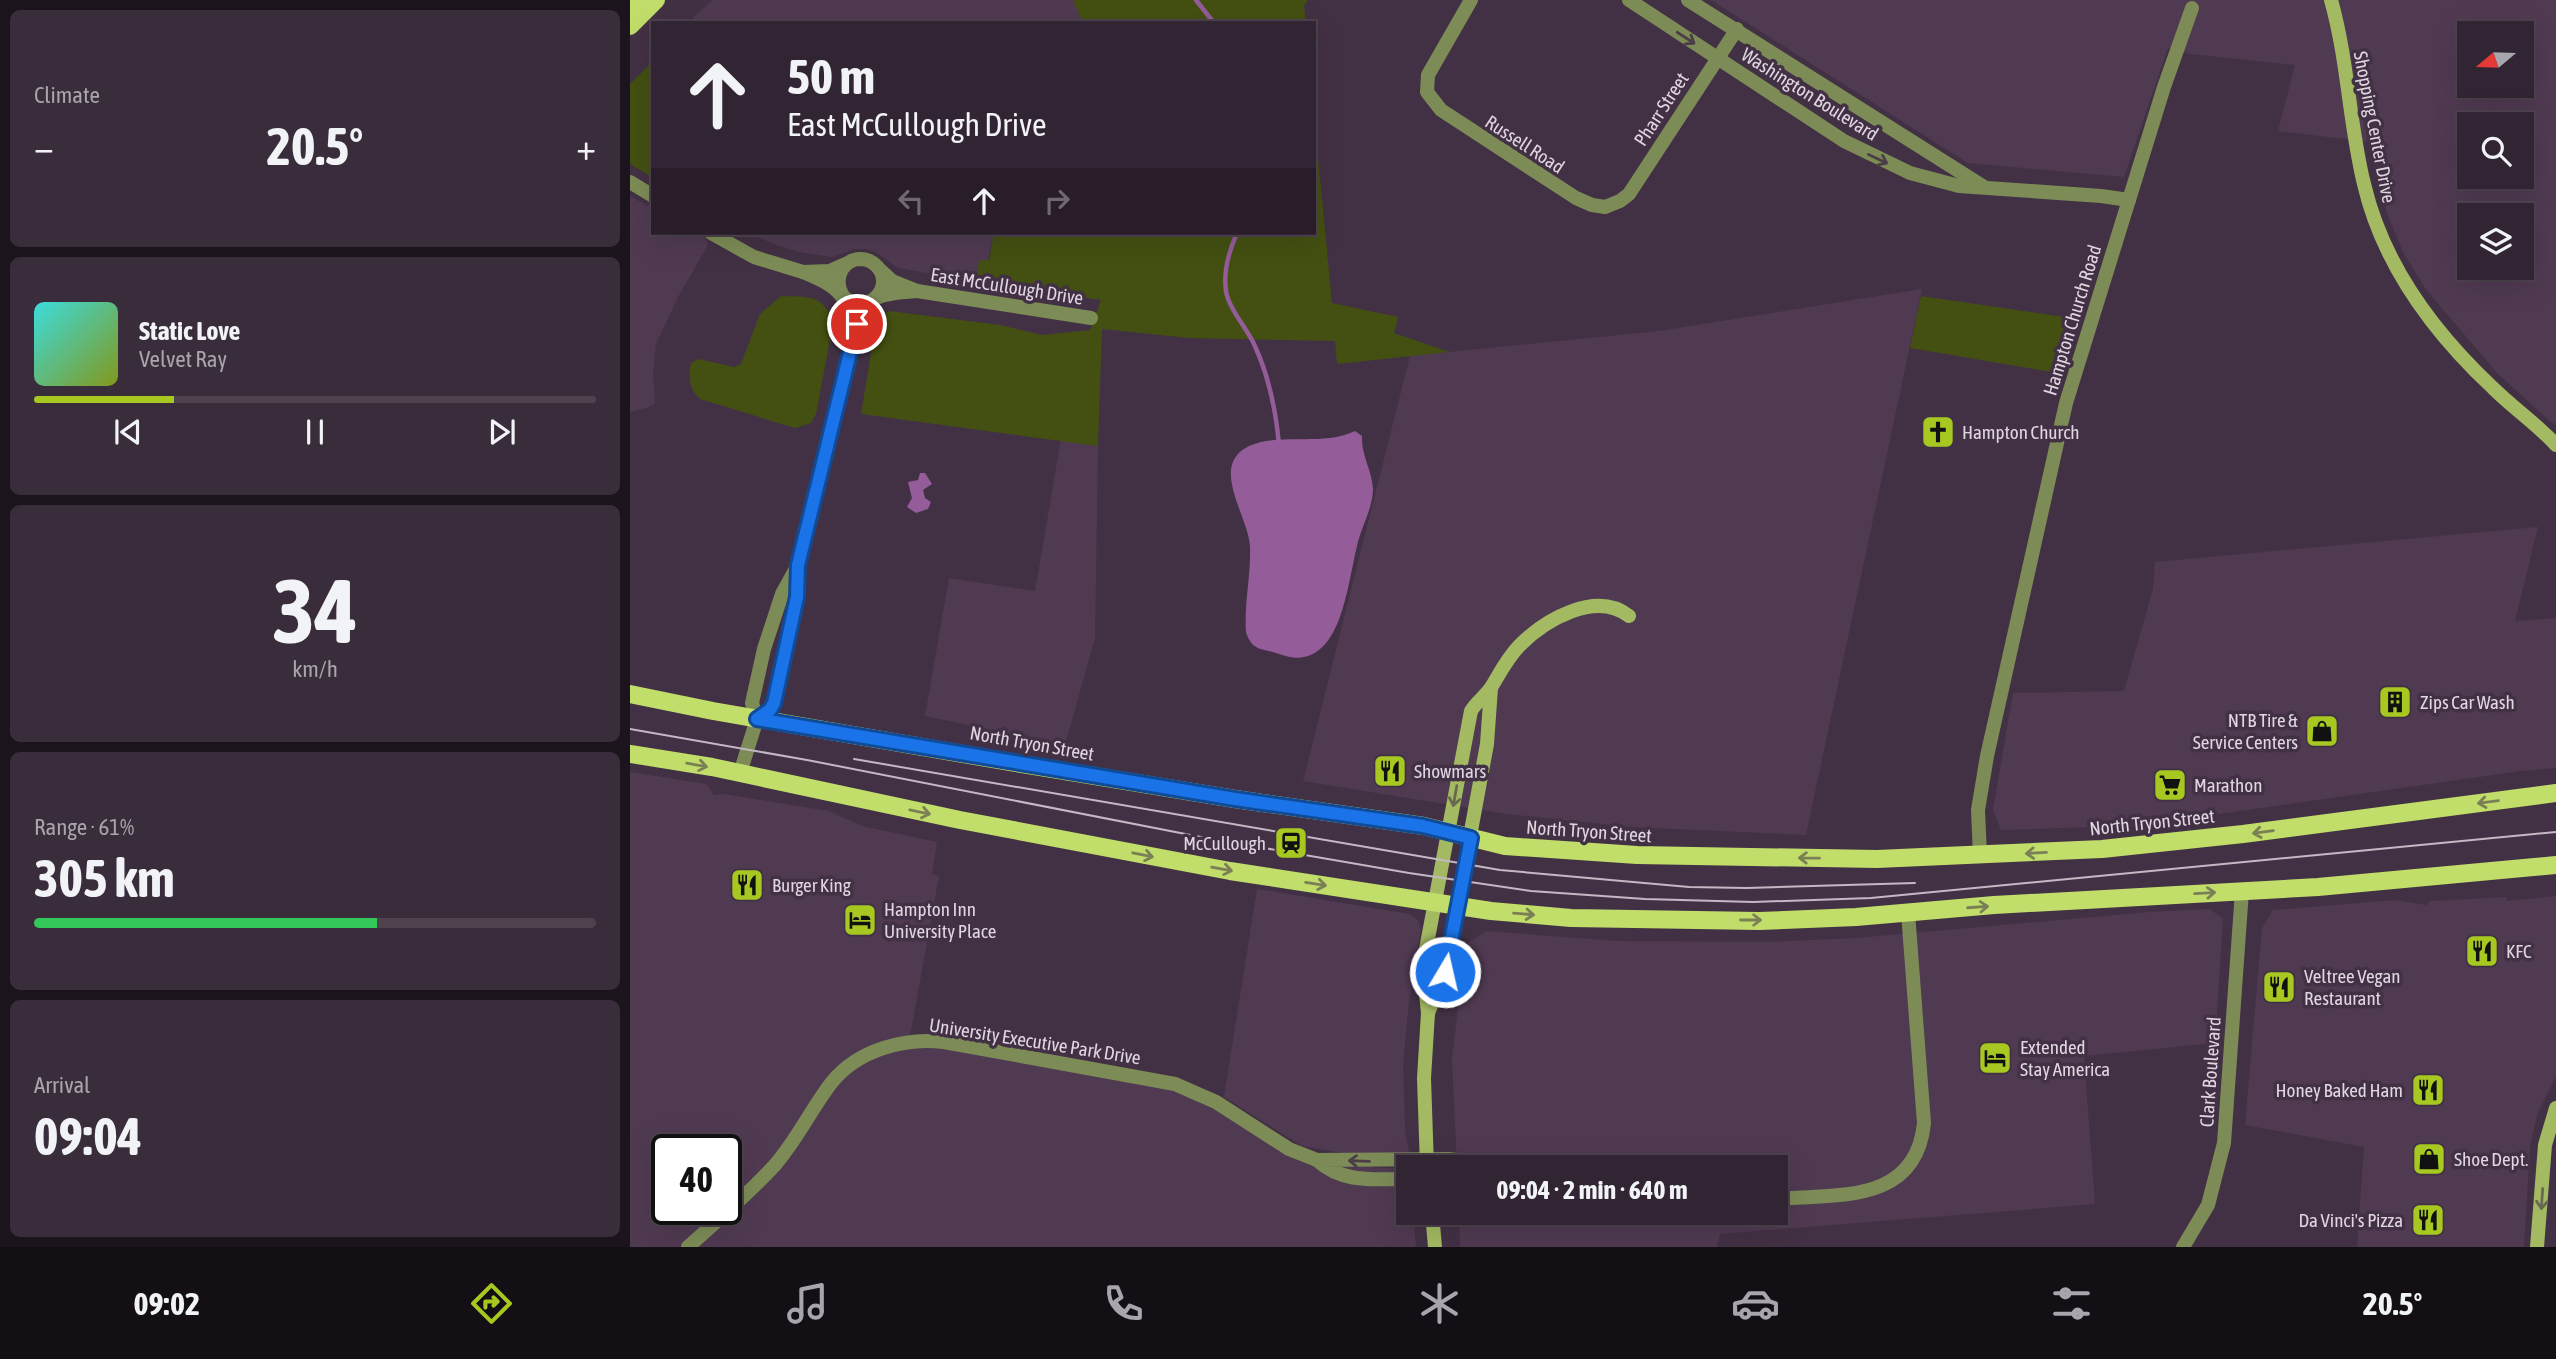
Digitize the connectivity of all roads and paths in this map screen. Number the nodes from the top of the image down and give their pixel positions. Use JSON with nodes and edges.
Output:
{"nodes":[{"id":1,"x":634,"y":0,"type":"edge"},
{"id":2,"x":656,"y":0,"type":"edge"},
{"id":3,"x":1471,"y":0,"type":"edge"},
{"id":4,"x":1629,"y":0,"type":"edge"},
{"id":5,"x":1688,"y":0,"type":"edge"},
{"id":6,"x":2331,"y":0,"type":"edge"},
{"id":7,"x":630,"y":4,"type":"edge"},
{"id":8,"x":2192,"y":8,"type":"dead end"},
{"id":9,"x":630,"y":26,"type":"edge"},
{"id":10,"x":1737,"y":29,"type":"junction"},
{"id":11,"x":1717,"y":58,"type":"junction"},
{"id":12,"x":630,"y":182,"type":"edge"},
{"id":13,"x":1985,"y":188,"type":"junction"},
{"id":14,"x":651,"y":195,"type":"edge"},
{"id":15,"x":2129,"y":200,"type":"junction"},
{"id":16,"x":1614,"y":204,"type":"joint"},
{"id":17,"x":715,"y":235,"type":"edge"},
{"id":18,"x":848,"y":263,"type":"junction"},
{"id":19,"x":879,"y":269,"type":"junction"},
{"id":20,"x":803,"y":272,"type":"junction"},
{"id":21,"x":918,"y":291,"type":"junction"},
{"id":22,"x":843,"y":295,"type":"junction"},
{"id":23,"x":874,"y":299,"type":"junction"},
{"id":24,"x":1091,"y":318,"type":"dead end"},
{"id":25,"x":852,"y":339,"type":"junction"},
{"id":26,"x":2556,"y":445,"type":"edge"},
{"id":27,"x":798,"y":565,"type":"junction"},
{"id":28,"x":1629,"y":616,"type":"dead end"},
{"id":29,"x":1491,"y":688,"type":"junction"},
{"id":30,"x":630,"y":694,"type":"edge"},
{"id":31,"x":757,"y":719,"type":"junction"},
{"id":32,"x":630,"y":754,"type":"edge"},
{"id":33,"x":740,"y":773,"type":"junction"},
{"id":34,"x":2556,"y":793,"type":"edge"},
{"id":35,"x":1448,"y":832,"type":"junction"},
{"id":36,"x":1471,"y":838,"type":"junction"},
{"id":37,"x":1980,"y":856,"type":"junction"},
{"id":38,"x":2556,"y":865,"type":"edge"},
{"id":39,"x":2242,"y":891,"type":"junction"},
{"id":40,"x":1435,"y":903,"type":"junction"},
{"id":41,"x":1456,"y":906,"type":"junction"},
{"id":42,"x":1908,"y":913,"type":"junction"},
{"id":43,"x":1427,"y":1013,"type":"junction"},
{"id":44,"x":2556,"y":1108,"type":"edge"},
{"id":45,"x":1427,"y":1155,"type":"edge"},
{"id":46,"x":1317,"y":1160,"type":"junction"},
{"id":47,"x":1396,"y":1162,"type":"edge"},
{"id":48,"x":1396,"y":1179,"type":"edge"},
{"id":49,"x":1788,"y":1198,"type":"edge"},
{"id":50,"x":1433,"y":1225,"type":"edge"},
{"id":51,"x":688,"y":1247,"type":"edge"},
{"id":52,"x":1436,"y":1247,"type":"edge"},
{"id":53,"x":2183,"y":1247,"type":"edge"},
{"id":54,"x":2537,"y":1247,"type":"edge"}],
"edges":[{"from":1,"to":7,"type":"main road"},
{"from":2,"to":9,"type":"main road"},
{"from":3,"to":16,"type":"street","name":"Russell Road"},
{"from":4,"to":11,"type":"street","name":"Washington Boulevard","one_way":true},
{"from":5,"to":10,"type":"street","name":"Washington Boulevard"},
{"from":6,"to":26,"type":"street","name":"Shopping Center Drive"},
{"from":8,"to":15,"type":"street","name":"Hampton Church Road"},
{"from":10,"to":11,"type":"street","name":"Pharr Street"},
{"from":10,"to":13,"type":"street","name":"Washington Boulevard"},
{"from":11,"to":13,"type":"street","name":"Washington Boulevard","one_way":true},
{"from":11,"to":16,"type":"street","name":"Pharr Street"},
{"from":12,"to":14,"type":"street"},
{"from":13,"to":15,"type":"street","name":"Washington Boulevard"},
{"from":15,"to":37,"type":"street","name":"Hampton Church Road"},
{"from":17,"to":20,"type":"street","name":"East McCullough Drive"},
{"from":18,"to":19,"type":"street","name":"East McCullough Drive"},
{"from":18,"to":20,"type":"street","name":"East McCullough Drive"},
{"from":18,"to":22,"type":"street"},
{"from":19,"to":21,"type":"street","name":"East McCullough Drive"},
{"from":19,"to":23,"type":"street"},
{"from":20,"to":22,"type":"street","name":"East McCullough Drive"},
{"from":21,"to":23,"type":"street","name":"East McCullough Drive"},
{"from":21,"to":24,"type":"street","name":"East McCullough Drive"},
{"from":22,"to":23,"type":"street","name":"East McCullough Drive"},
{"from":22,"to":25,"type":"street"},
{"from":23,"to":25,"type":"street"},
{"from":25,"to":27,"type":"street"},
{"from":27,"to":31,"type":"street"},
{"from":27,"to":31,"type":"street"},
{"from":28,"to":29,"type":"street"},
{"from":29,"to":35,"type":"street","one_way":true},
{"from":29,"to":36,"type":"street"},
{"from":30,"to":31,"type":"main road","name":"North Tryon Street"},
{"from":31,"to":33,"type":"street"},
{"from":31,"to":35,"type":"main road","name":"North Tryon Street"},
{"from":32,"to":33,"type":"main road","one_way":true},
{"from":33,"to":40,"type":"main road","one_way":true},
{"from":34,"to":37,"type":"main road","name":"North Tryon Street","one_way":true},
{"from":35,"to":36,"type":"main road","name":"North Tryon Street"},
{"from":35,"to":40,"type":"street"},
{"from":37,"to":36,"type":"main road","name":"North Tryon Street","one_way":true},
{"from":36,"to":41,"type":"street"},
{"from":38,"to":39,"type":"main road"},
{"from":42,"to":39,"type":"main road","one_way":true},
{"from":39,"to":53,"type":"street","name":"Clark Boulevard"},
{"from":40,"to":41,"type":"main road"},
{"from":40,"to":43,"type":"street"},
{"from":41,"to":42,"type":"main road","one_way":true},
{"from":41,"to":43,"type":"street"},
{"from":42,"to":49,"type":"street"},
{"from":43,"to":45,"type":"street"},
{"from":44,"to":54,"type":"street","one_way":true},
{"from":47,"to":46,"type":"street","name":"University Executive Park Drive","one_way":true},
{"from":46,"to":48,"type":"street","name":"University Executive Park Drive"},
{"from":46,"to":51,"type":"street","name":"University Executive Park Drive"},
{"from":50,"to":52,"type":"street"}]}
